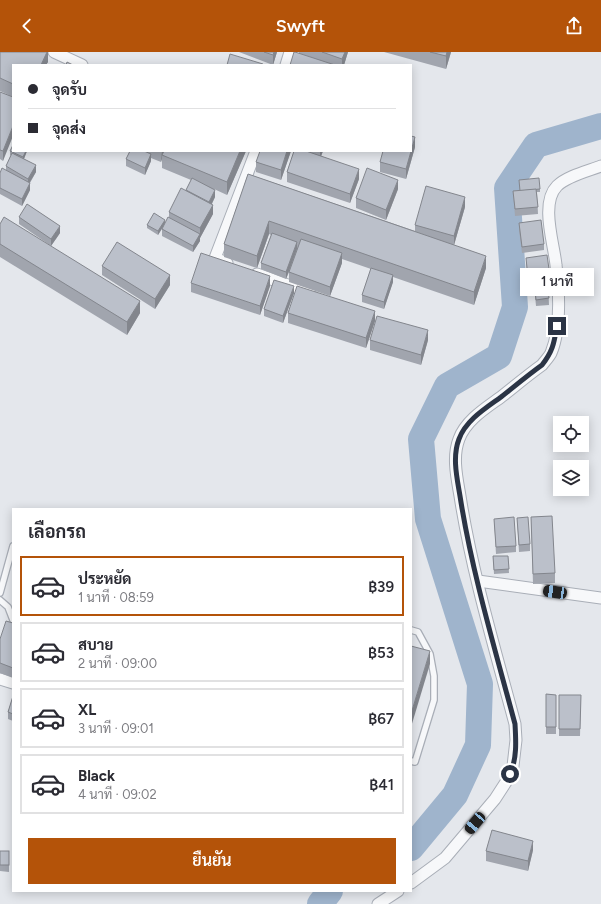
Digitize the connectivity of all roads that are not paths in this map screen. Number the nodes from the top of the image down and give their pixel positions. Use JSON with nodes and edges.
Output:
{"nodes":[{"id":1,"x":54,"y":52,"type":"edge"},
{"id":2,"x":290,"y":52,"type":"edge"},
{"id":3,"x":80,"y":64,"type":"edge"},
{"id":4,"x":286,"y":64,"type":"edge"},
{"id":5,"x":256,"y":152,"type":"edge"},
{"id":6,"x":601,"y":166,"type":"edge"},
{"id":7,"x":317,"y":296,"type":"edge"},
{"id":8,"x":12,"y":550,"type":"edge"},
{"id":9,"x":478,"y":581,"type":"junction"},
{"id":10,"x":0,"y":593,"type":"edge"},
{"id":11,"x":601,"y":598,"type":"edge"},
{"id":12,"x":0,"y":600,"type":"edge"},
{"id":13,"x":12,"y":617,"type":"edge"},
{"id":14,"x":412,"y":630,"type":"edge"},
{"id":15,"x":0,"y":679,"type":"edge"},
{"id":16,"x":12,"y":683,"type":"edge"},
{"id":17,"x":412,"y":761,"type":"edge"},
{"id":18,"x":412,"y":881,"type":"edge"},
{"id":19,"x":396,"y":892,"type":"edge"},
{"id":20,"x":378,"y":904,"type":"edge"}],
"edges":[{"from":1,"to":3,"type":"street"},
{"from":2,"to":4,"type":"street"},
{"from":5,"to":7,"type":"street"},
{"from":6,"to":9,"type":"street"},
{"from":8,"to":10,"type":"lane"},
{"from":9,"to":11,"type":"street"},
{"from":9,"to":18,"type":"street"},
{"from":12,"to":13,"type":"lane"},
{"from":14,"to":17,"type":"lane"},
{"from":15,"to":16,"type":"street"},
{"from":19,"to":20,"type":"street"}]}
